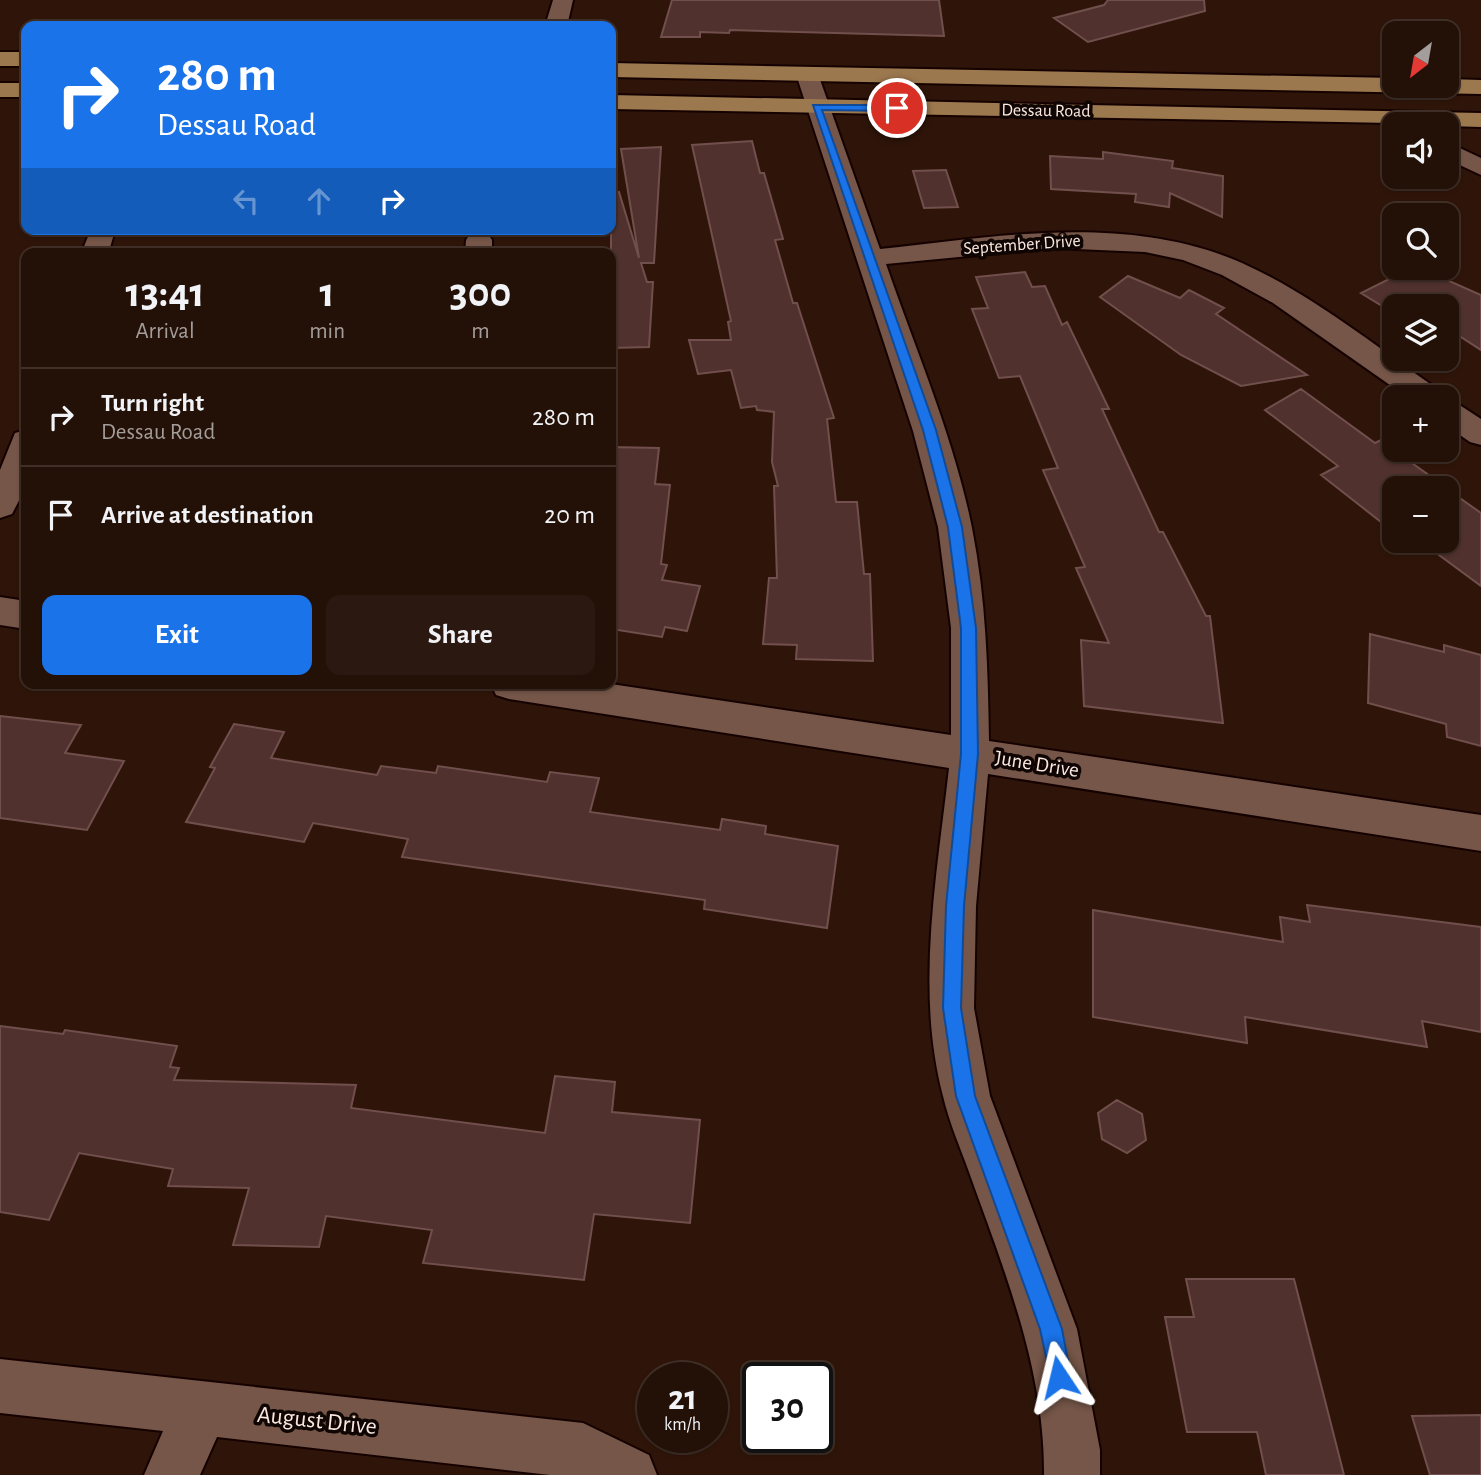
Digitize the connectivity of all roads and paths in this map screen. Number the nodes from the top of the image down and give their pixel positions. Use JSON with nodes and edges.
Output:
{"nodes":[{"id":1,"x":563,"y":0,"type":"edge"},
{"id":2,"x":557,"y":21,"type":"edge"},
{"id":3,"x":0,"y":59,"type":"edge"},
{"id":4,"x":21,"y":59,"type":"edge"},
{"id":5,"x":616,"y":71,"type":"edge"},
{"id":6,"x":1481,"y":87,"type":"edge"},
{"id":7,"x":0,"y":90,"type":"edge"},
{"id":8,"x":21,"y":90,"type":"edge"},
{"id":9,"x":812,"y":90,"type":"junction"},
{"id":10,"x":616,"y":102,"type":"edge"},
{"id":11,"x":1382,"y":120,"type":"edge"},
{"id":12,"x":1459,"y":120,"type":"edge"},
{"id":13,"x":1481,"y":120,"type":"edge"},
{"id":14,"x":1459,"y":156,"type":"edge"},
{"id":15,"x":1481,"y":168,"type":"edge"},
{"id":16,"x":869,"y":258,"type":"junction"},
{"id":17,"x":1411,"y":385,"type":"edge"},
{"id":18,"x":1459,"y":419,"type":"edge"},
{"id":19,"x":1481,"y":434,"type":"edge"},
{"id":20,"x":21,"y":455,"type":"edge"},
{"id":21,"x":0,"y":506,"type":"edge"},
{"id":22,"x":0,"y":611,"type":"edge"},
{"id":23,"x":21,"y":614,"type":"edge"},
{"id":24,"x":542,"y":689,"type":"edge"},
{"id":25,"x":970,"y":754,"type":"junction"},
{"id":26,"x":1481,"y":833,"type":"edge"},
{"id":27,"x":0,"y":1386,"type":"edge"},
{"id":28,"x":202,"y":1408,"type":"junction"},
{"id":29,"x":172,"y":1475,"type":"edge"},
{"id":30,"x":629,"y":1475,"type":"edge"},
{"id":31,"x":1072,"y":1475,"type":"edge"}],
"edges":[{"from":1,"to":2,"type":"street"},
{"from":3,"to":4,"type":"main road"},
{"from":5,"to":9,"type":"main road","name":"Dessau Road"},
{"from":6,"to":9,"type":"main road","name":"Dessau Road"},
{"from":7,"to":8,"type":"main road"},
{"from":9,"to":10,"type":"main road","name":"Dessau Road"},
{"from":9,"to":11,"type":"main road","name":"Dessau Road"},
{"from":9,"to":16,"type":"street"},
{"from":12,"to":13,"type":"main road","name":"Dessau Road"},
{"from":14,"to":15,"type":"street"},
{"from":16,"to":17,"type":"street","name":"September Drive"},
{"from":16,"to":25,"type":"street"},
{"from":18,"to":19,"type":"street"},
{"from":20,"to":21,"type":"street"},
{"from":22,"to":23,"type":"street"},
{"from":24,"to":25,"type":"street","name":"June Drive"},
{"from":25,"to":26,"type":"street","name":"June Drive"},
{"from":25,"to":31,"type":"street"},
{"from":27,"to":28,"type":"street","name":"August Drive"},
{"from":28,"to":29,"type":"street"},
{"from":28,"to":30,"type":"street","name":"August Drive"}]}
